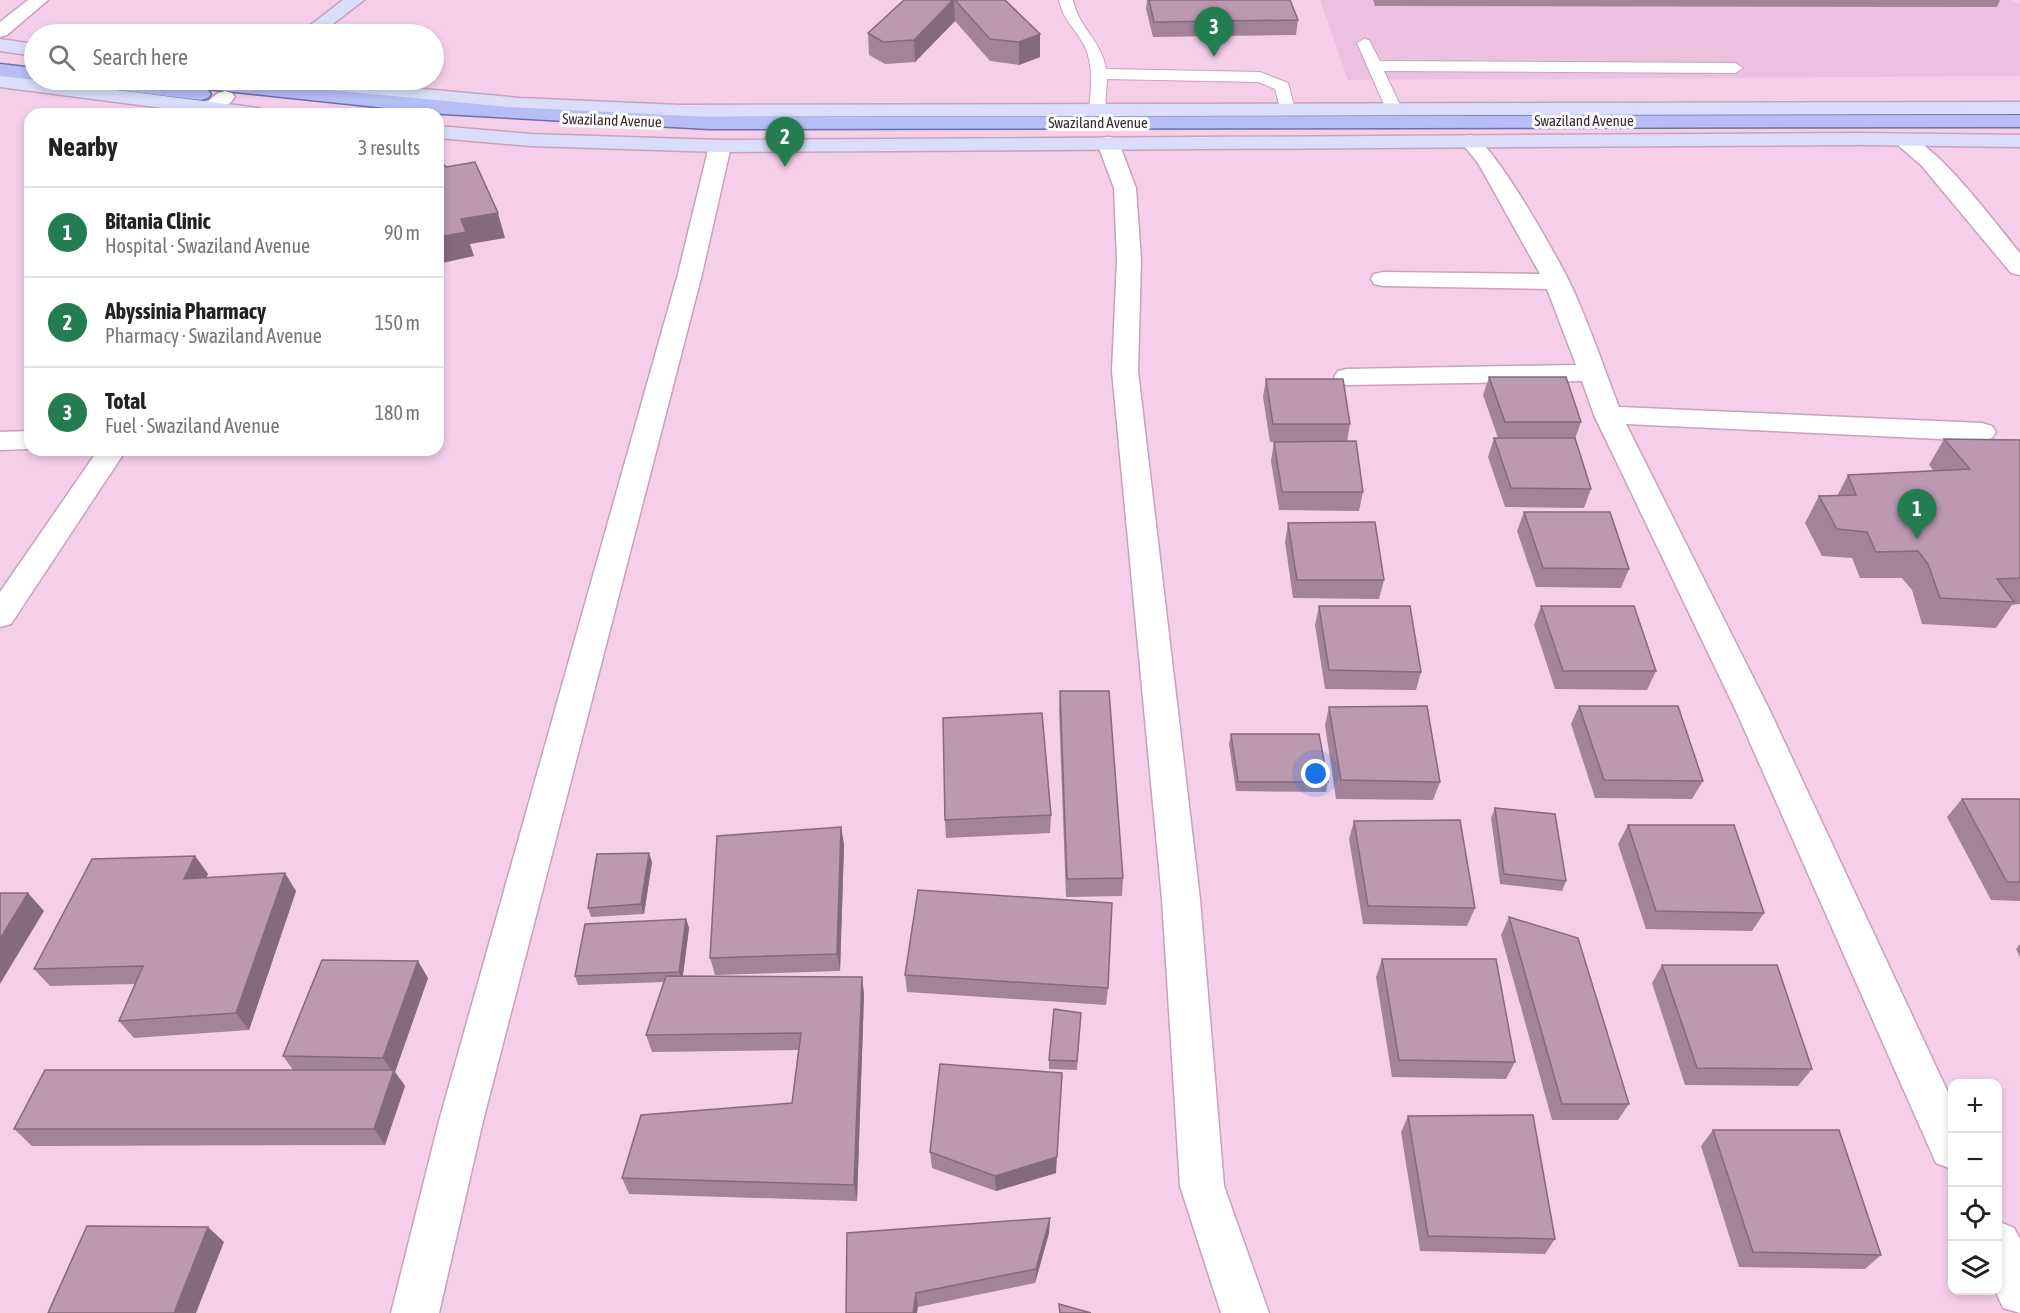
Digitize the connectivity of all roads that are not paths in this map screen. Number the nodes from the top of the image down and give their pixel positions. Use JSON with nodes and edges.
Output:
{"nodes":[{"id":1,"x":39,"y":0,"type":"edge"},
{"id":2,"x":355,"y":0,"type":"edge"},
{"id":3,"x":1066,"y":0,"type":"edge"},
{"id":4,"x":322,"y":24,"type":"edge"},
{"id":5,"x":0,"y":31,"type":"edge"},
{"id":6,"x":1364,"y":43,"type":"dead end"},
{"id":7,"x":0,"y":45,"type":"edge"},
{"id":8,"x":24,"y":49,"type":"edge"},
{"id":9,"x":0,"y":58,"type":"edge"},
{"id":10,"x":24,"y":61,"type":"edge"},
{"id":11,"x":1375,"y":66,"type":"junction"},
{"id":12,"x":1735,"y":68,"type":"dead end"},
{"id":13,"x":0,"y":70,"type":"edge"},
{"id":14,"x":24,"y":73,"type":"edge"},
{"id":15,"x":1101,"y":74,"type":"junction"},
{"id":16,"x":0,"y":81,"type":"edge"},
{"id":17,"x":24,"y":82,"type":"edge"},
{"id":18,"x":172,"y":90,"type":"edge"},
{"id":19,"x":196,"y":90,"type":"edge"},
{"id":20,"x":366,"y":90,"type":"edge"},
{"id":21,"x":230,"y":93,"type":"edge"},
{"id":22,"x":249,"y":108,"type":"edge"},
{"id":23,"x":340,"y":108,"type":"edge"},
{"id":24,"x":430,"y":108,"type":"edge"},
{"id":25,"x":2020,"y":108,"type":"edge"},
{"id":26,"x":444,"y":109,"type":"edge"},
{"id":27,"x":1394,"y":109,"type":"junction"},
{"id":28,"x":1097,"y":110,"type":"junction"},
{"id":29,"x":1287,"y":110,"type":"junction"},
{"id":30,"x":444,"y":119,"type":"edge"},
{"id":31,"x":2020,"y":120,"type":"edge"},
{"id":32,"x":2020,"y":130,"type":"edge"},
{"id":33,"x":444,"y":133,"type":"edge"},
{"id":34,"x":1903,"y":140,"type":"junction"},
{"id":35,"x":1471,"y":141,"type":"junction"},
{"id":36,"x":2020,"y":141,"type":"edge"},
{"id":37,"x":1108,"y":143,"type":"junction"},
{"id":38,"x":720,"y":146,"type":"junction"},
{"id":39,"x":2020,"y":268,"type":"edge"},
{"id":40,"x":1383,"y":279,"type":"dead end"},
{"id":41,"x":1557,"y":282,"type":"junction"},
{"id":42,"x":1593,"y":373,"type":"junction"},
{"id":43,"x":1347,"y":377,"type":"dead end"},
{"id":44,"x":1608,"y":415,"type":"junction"},
{"id":45,"x":1982,"y":432,"type":"dead end"},
{"id":46,"x":24,"y":440,"type":"edge"},
{"id":47,"x":0,"y":441,"type":"edge"},
{"id":48,"x":108,"y":456,"type":"edge"},
{"id":49,"x":0,"y":616,"type":"edge"},
{"id":50,"x":1948,"y":1137,"type":"edge"},
{"id":51,"x":2002,"y":1253,"type":"edge"},
{"id":52,"x":2020,"y":1291,"type":"edge"},
{"id":53,"x":415,"y":1313,"type":"edge"},
{"id":54,"x":1245,"y":1313,"type":"edge"}],
"edges":[{"from":1,"to":5,"type":"street"},
{"from":2,"to":4,"type":"main road"},
{"from":3,"to":15,"type":"lane"},
{"from":6,"to":11,"type":"lane"},
{"from":7,"to":8,"type":"main road"},
{"from":9,"to":10,"type":"main road"},
{"from":11,"to":12,"type":"lane"},
{"from":11,"to":27,"type":"lane"},
{"from":13,"to":14,"type":"main road"},
{"from":15,"to":28,"type":"lane"},
{"from":15,"to":29,"type":"lane"},
{"from":16,"to":17,"type":"main road"},
{"from":18,"to":21,"type":"main road"},
{"from":19,"to":21,"type":"main road","name":"Swaziland Avenue"},
{"from":20,"to":28,"type":"main road"},
{"from":21,"to":22,"type":"main road"},
{"from":21,"to":23,"type":"main road","name":"Swaziland Avenue"},
{"from":21,"to":24,"type":"main road","name":"Swaziland Avenue"},
{"from":25,"to":27,"type":"main road"},
{"from":26,"to":31,"type":"main road","name":"Swaziland Avenue"},
{"from":27,"to":29,"type":"main road"},
{"from":28,"to":29,"type":"main road"},
{"from":30,"to":32,"type":"main road","name":"Swaziland Avenue"},
{"from":33,"to":38,"type":"main road"},
{"from":34,"to":35,"type":"main road"},
{"from":34,"to":36,"type":"main road"},
{"from":34,"to":39,"type":"street"},
{"from":35,"to":37,"type":"main road"},
{"from":35,"to":41,"type":"street"},
{"from":37,"to":38,"type":"main road"},
{"from":37,"to":54,"type":"street"},
{"from":38,"to":53,"type":"street"},
{"from":40,"to":41,"type":"street"},
{"from":41,"to":42,"type":"street"},
{"from":42,"to":43,"type":"street"},
{"from":42,"to":44,"type":"street"},
{"from":44,"to":45,"type":"street"},
{"from":44,"to":50,"type":"street"},
{"from":46,"to":47,"type":"street"},
{"from":48,"to":49,"type":"street"},
{"from":51,"to":52,"type":"street"}]}
